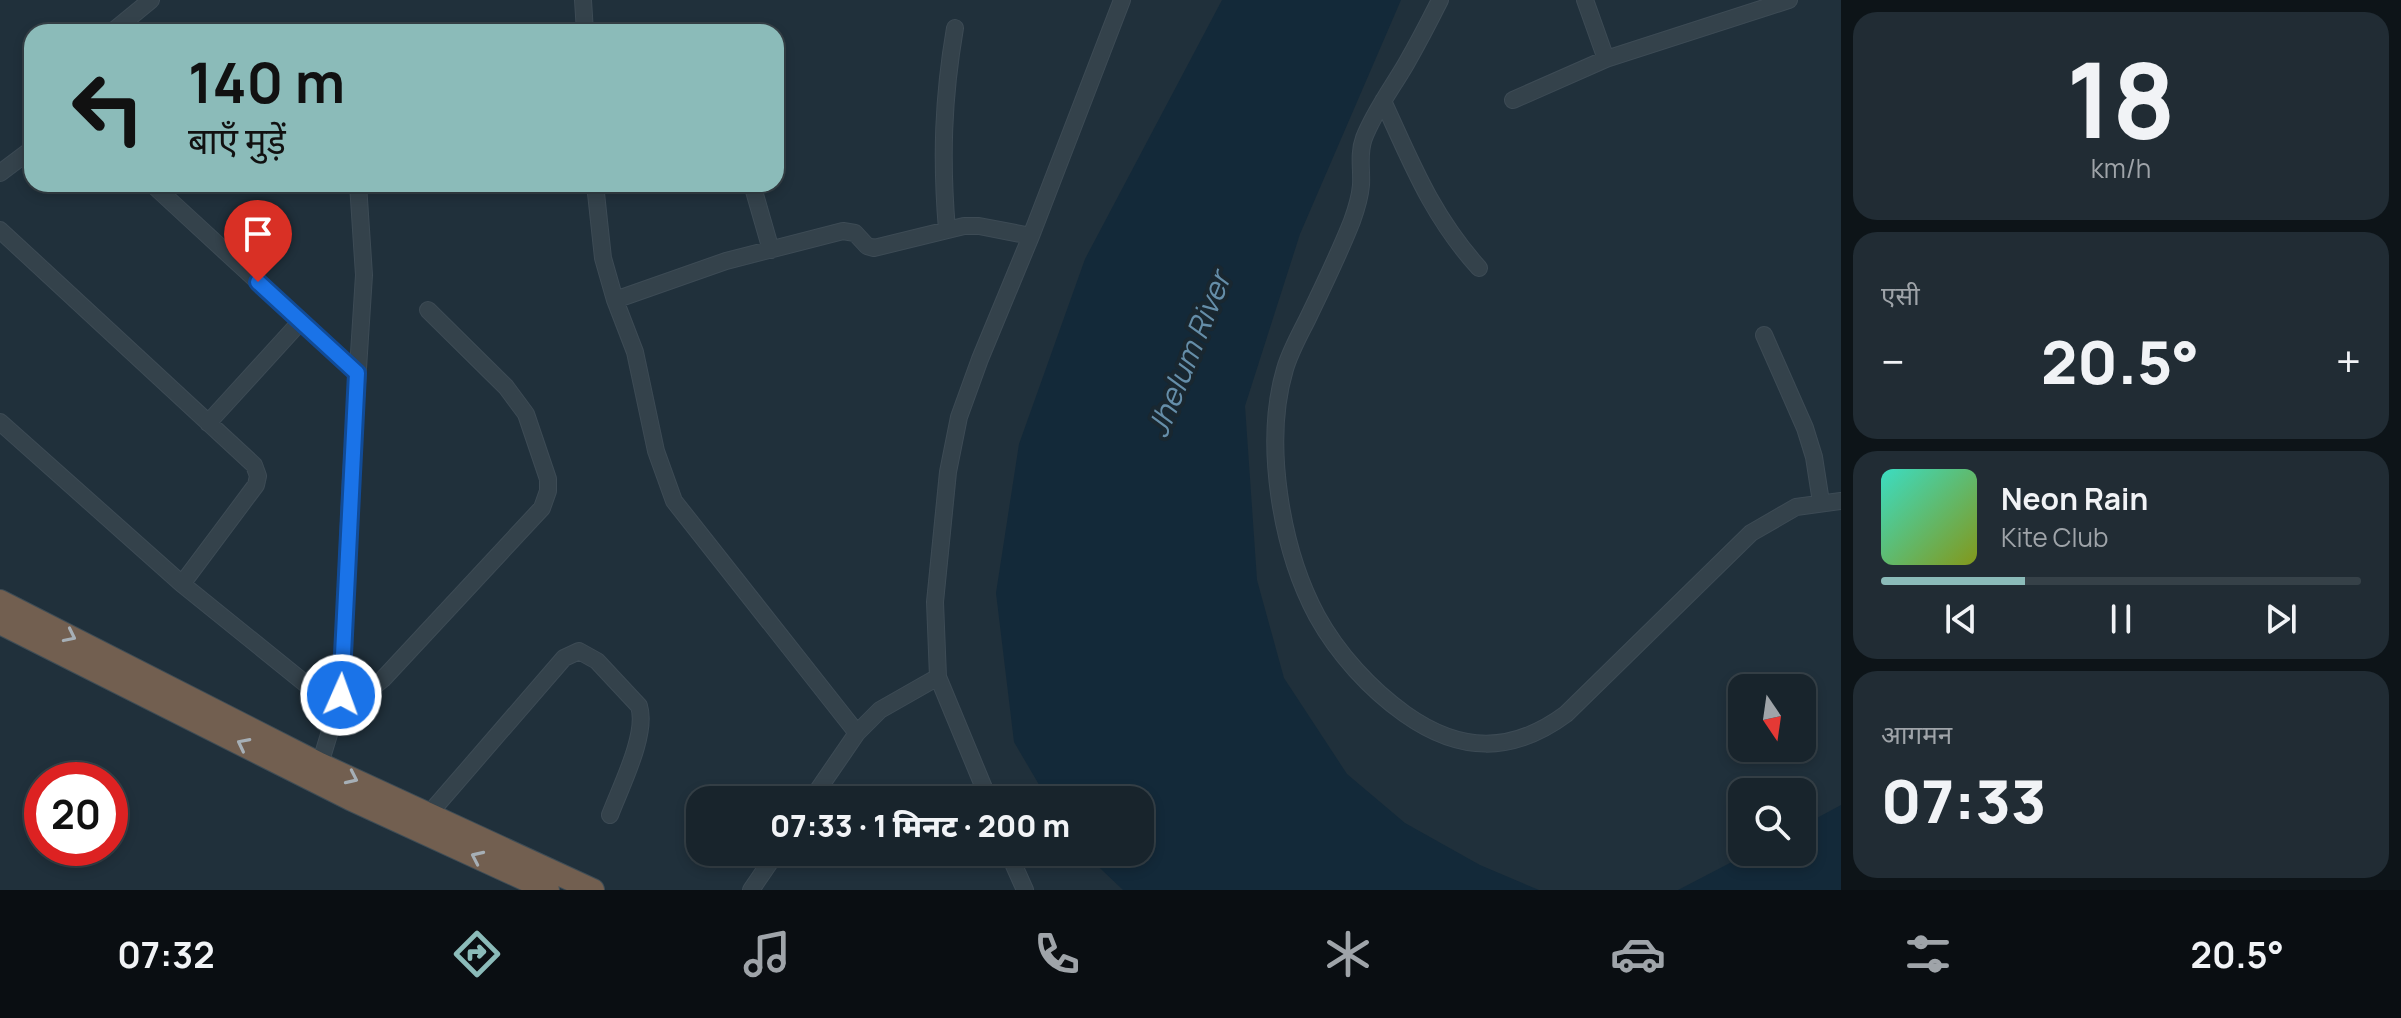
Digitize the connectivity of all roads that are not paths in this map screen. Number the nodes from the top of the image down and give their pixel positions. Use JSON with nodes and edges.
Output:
{"nodes":[{"id":1,"x":583,"y":0,"type":"edge"},
{"id":2,"x":1122,"y":0,"type":"edge"},
{"id":3,"x":1440,"y":0,"type":"edge"},
{"id":4,"x":1585,"y":0,"type":"edge"},
{"id":5,"x":1789,"y":0,"type":"edge"},
{"id":6,"x":142,"y":3,"type":"edge"},
{"id":7,"x":1754,"y":6,"type":"edge"},
{"id":8,"x":120,"y":24,"type":"edge"},
{"id":9,"x":584,"y":24,"type":"edge"},
{"id":10,"x":955,"y":28,"type":"dead end"},
{"id":11,"x":1606,"y":59,"type":"junction"},
{"id":12,"x":1513,"y":100,"type":"dead end"},
{"id":13,"x":1383,"y":101,"type":"junction"},
{"id":14,"x":24,"y":155,"type":"edge"},
{"id":15,"x":0,"y":173,"type":"edge"},
{"id":16,"x":161,"y":192,"type":"edge"},
{"id":17,"x":359,"y":192,"type":"edge"},
{"id":18,"x":596,"y":192,"type":"edge"},
{"id":19,"x":754,"y":192,"type":"edge"},
{"id":20,"x":0,"y":230,"type":"edge"},
{"id":21,"x":947,"y":230,"type":"junction"},
{"id":22,"x":1031,"y":236,"type":"junction"},
{"id":23,"x":771,"y":250,"type":"junction"},
{"id":24,"x":1479,"y":268,"type":"dead end"},
{"id":25,"x":615,"y":300,"type":"junction"},
{"id":26,"x":428,"y":310,"type":"dead end"},
{"id":27,"x":301,"y":321,"type":"junction"},
{"id":28,"x":1764,"y":335,"type":"dead end"},
{"id":29,"x":357,"y":373,"type":"junction"},
{"id":30,"x":0,"y":422,"type":"edge"},
{"id":31,"x":208,"y":423,"type":"junction"},
{"id":32,"x":1841,"y":501,"type":"edge"},
{"id":33,"x":1821,"y":502,"type":"junction"},
{"id":34,"x":182,"y":584,"type":"junction"},
{"id":35,"x":0,"y":601,"type":"edge"},
{"id":36,"x":0,"y":623,"type":"edge"},
{"id":37,"x":938,"y":677,"type":"junction"},
{"id":38,"x":338,"y":710,"type":"junction"},
{"id":39,"x":857,"y":733,"type":"junction"},
{"id":40,"x":316,"y":771,"type":"junction"},
{"id":41,"x":821,"y":786,"type":"edge"},
{"id":42,"x":983,"y":786,"type":"edge"},
{"id":43,"x":610,"y":815,"type":"dead end"},
{"id":44,"x":422,"y":822,"type":"junction"},
{"id":45,"x":767,"y":866,"type":"edge"},
{"id":46,"x":1014,"y":866,"type":"edge"},
{"id":47,"x":548,"y":890,"type":"edge"},
{"id":48,"x":593,"y":890,"type":"edge"},
{"id":49,"x":751,"y":890,"type":"edge"},
{"id":50,"x":1025,"y":890,"type":"edge"}],
"edges":[{"from":1,"to":9,"type":"street"},
{"from":2,"to":22,"type":"street"},
{"from":3,"to":13,"type":"street"},
{"from":4,"to":11,"type":"street"},
{"from":5,"to":7,"type":"street"},
{"from":6,"to":8,"type":"street"},
{"from":7,"to":11,"type":"street"},
{"from":10,"to":21,"type":"street"},
{"from":11,"to":12,"type":"street"},
{"from":13,"to":24,"type":"street"},
{"from":13,"to":33,"type":"street"},
{"from":14,"to":15,"type":"street"},
{"from":16,"to":27,"type":"street"},
{"from":17,"to":29,"type":"street"},
{"from":18,"to":25,"type":"street"},
{"from":19,"to":23,"type":"street"},
{"from":20,"to":31,"type":"street"},
{"from":21,"to":22,"type":"street"},
{"from":21,"to":23,"type":"street"},
{"from":22,"to":37,"type":"street"},
{"from":23,"to":25,"type":"street"},
{"from":25,"to":39,"type":"street"},
{"from":26,"to":38,"type":"street"},
{"from":27,"to":29,"type":"street"},
{"from":27,"to":31,"type":"street"},
{"from":28,"to":33,"type":"street"},
{"from":29,"to":38,"type":"street"},
{"from":30,"to":34,"type":"street"},
{"from":31,"to":34,"type":"street"},
{"from":32,"to":33,"type":"street"},
{"from":34,"to":38,"type":"street"},
{"from":35,"to":40,"type":"highway","one_way":true},
{"from":40,"to":36,"type":"highway","one_way":true},
{"from":37,"to":39,"type":"street"},
{"from":37,"to":42,"type":"street"},
{"from":38,"to":40,"type":"street"},
{"from":39,"to":41,"type":"street"},
{"from":40,"to":44,"type":"highway"},
{"from":43,"to":44,"type":"street"},
{"from":47,"to":44,"type":"highway","one_way":true},
{"from":44,"to":48,"type":"highway"},
{"from":45,"to":49,"type":"street"},
{"from":46,"to":50,"type":"street"}]}
